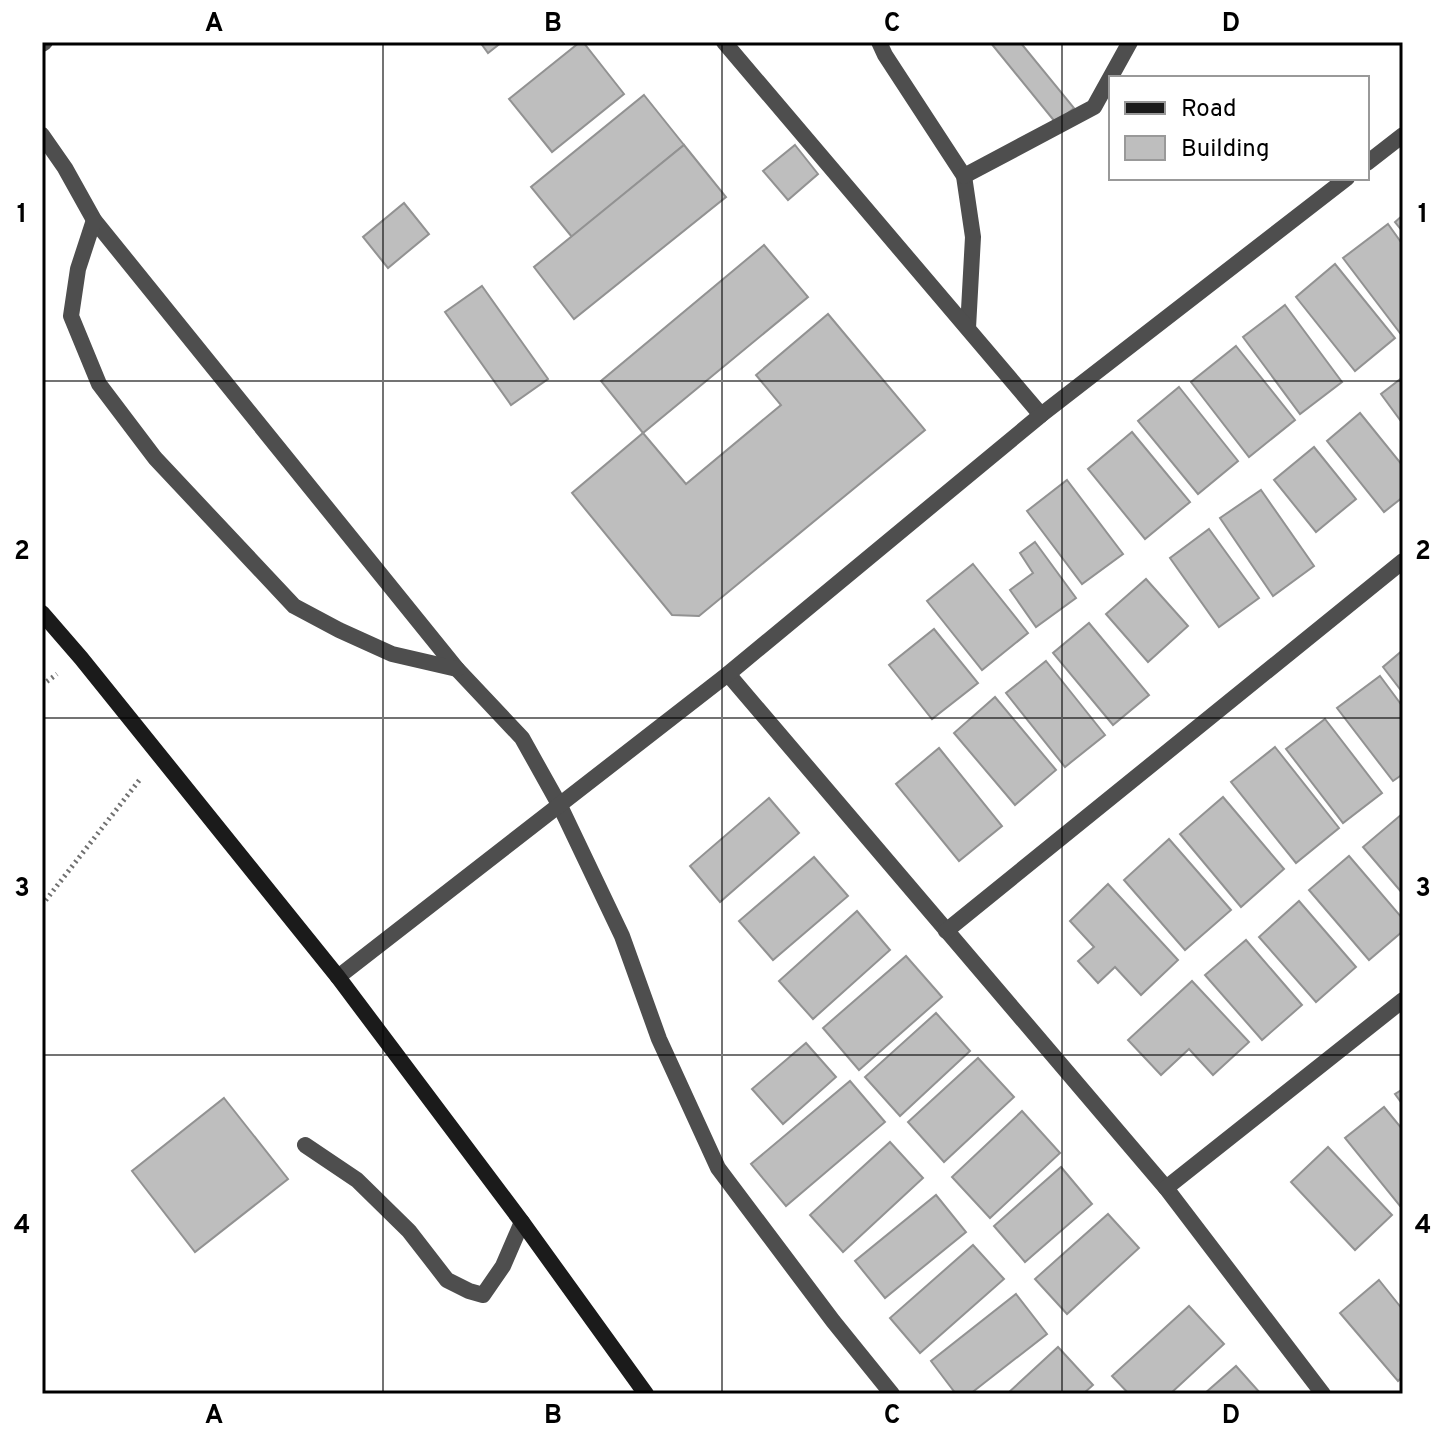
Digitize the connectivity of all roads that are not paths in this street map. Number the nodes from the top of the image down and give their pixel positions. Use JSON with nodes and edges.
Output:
{"nodes":[{"id":1,"x":724,"y":42,"type":"edge"},
{"id":2,"x":879,"y":42,"type":"edge"},
{"id":3,"x":1130,"y":42,"type":"edge"},
{"id":4,"x":1111,"y":76,"type":"edge"},
{"id":5,"x":1109,"y":80,"type":"edge"},
{"id":6,"x":42,"y":135,"type":"edge"},
{"id":7,"x":1403,"y":135,"type":"edge"},
{"id":8,"x":1369,"y":161,"type":"edge"},
{"id":9,"x":964,"y":176,"type":"junction"},
{"id":10,"x":1344,"y":180,"type":"edge"},
{"id":11,"x":94,"y":220,"type":"junction"},
{"id":12,"x":968,"y":328,"type":"junction"},
{"id":13,"x":1041,"y":415,"type":"junction"},
{"id":14,"x":1403,"y":561,"type":"edge"},
{"id":15,"x":42,"y":613,"type":"edge"},
{"id":16,"x":457,"y":669,"type":"junction"},
{"id":17,"x":728,"y":674,"type":"junction"},
{"id":18,"x":560,"y":806,"type":"junction"},
{"id":19,"x":946,"y":931,"type":"junction"},
{"id":20,"x":338,"y":977,"type":"junction"},
{"id":21,"x":1403,"y":1000,"type":"edge"},
{"id":22,"x":305,"y":1145,"type":"dead end"},
{"id":23,"x":1166,"y":1188,"type":"junction"},
{"id":24,"x":522,"y":1222,"type":"junction"},
{"id":25,"x":646,"y":1394,"type":"edge"},
{"id":26,"x":892,"y":1394,"type":"edge"},
{"id":27,"x":1323,"y":1394,"type":"edge"}],
"edges":[{"from":1,"to":12,"type":"street"},
{"from":2,"to":9,"type":"street"},
{"from":3,"to":4,"type":"street"},
{"from":5,"to":9,"type":"street"},
{"from":6,"to":11,"type":"street"},
{"from":7,"to":8,"type":"street"},
{"from":9,"to":12,"type":"street"},
{"from":10,"to":13,"type":"street"},
{"from":11,"to":16,"type":"street"},
{"from":11,"to":16,"type":"street"},
{"from":12,"to":13,"type":"street"},
{"from":13,"to":17,"type":"street"},
{"from":14,"to":19,"type":"street"},
{"from":15,"to":20,"type":"street"},
{"from":16,"to":18,"type":"street"},
{"from":17,"to":18,"type":"street"},
{"from":17,"to":19,"type":"street"},
{"from":18,"to":20,"type":"street"},
{"from":18,"to":26,"type":"street"},
{"from":19,"to":23,"type":"street"},
{"from":20,"to":24,"type":"street"},
{"from":21,"to":23,"type":"street"},
{"from":22,"to":24,"type":"street"},
{"from":23,"to":27,"type":"street"},
{"from":24,"to":25,"type":"street"}]}
